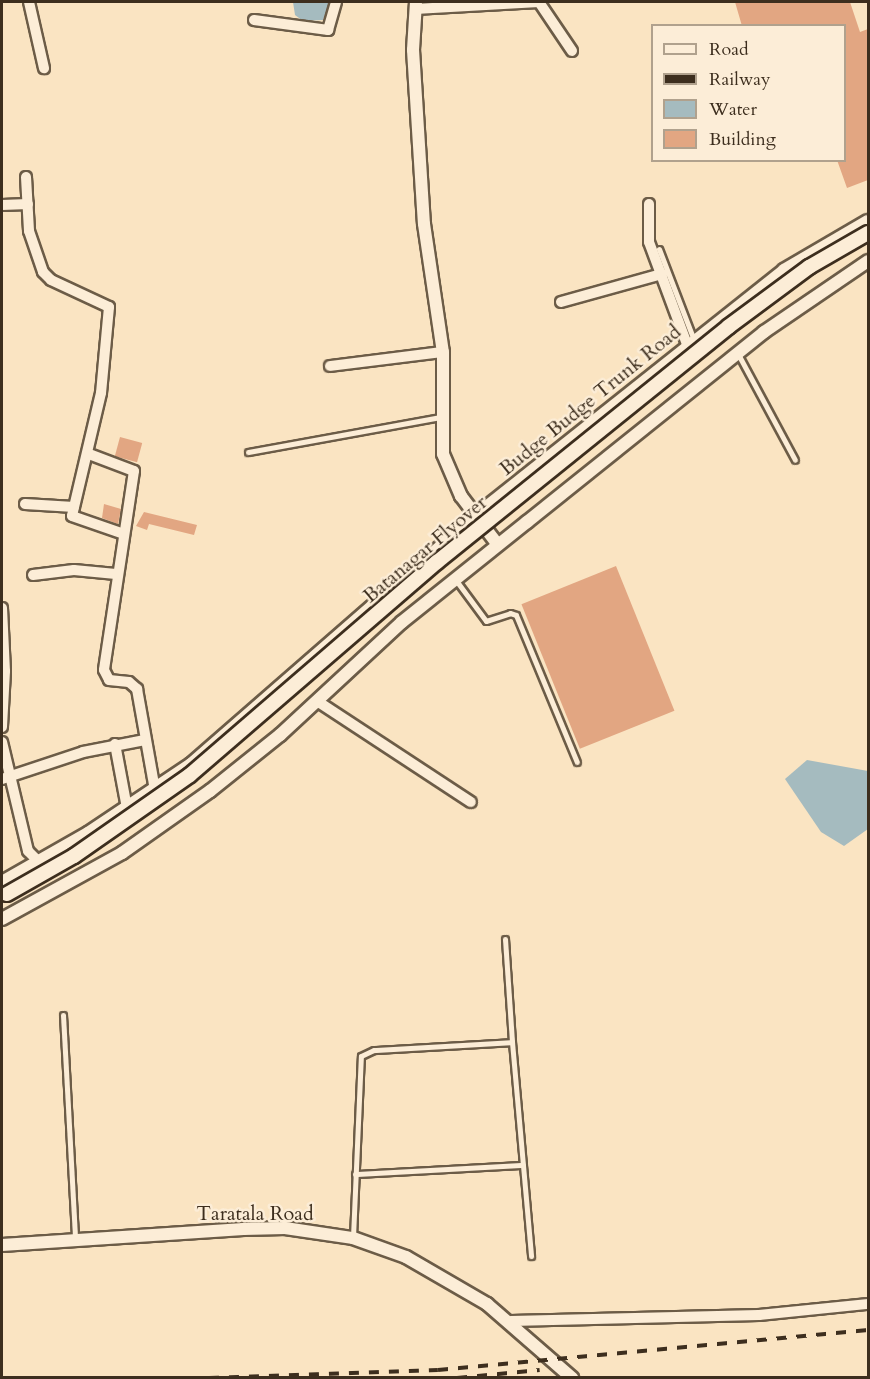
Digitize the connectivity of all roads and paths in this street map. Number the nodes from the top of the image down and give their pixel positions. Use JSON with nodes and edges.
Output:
{"nodes":[{"id":1,"x":29,"y":2,"type":"edge"},
{"id":2,"x":336,"y":2,"type":"edge"},
{"id":3,"x":415,"y":5,"type":"edge"},
{"id":4,"x":254,"y":20,"type":"dead end"},
{"id":5,"x":572,"y":51,"type":"dead end"},
{"id":6,"x":45,"y":68,"type":"dead end"},
{"id":7,"x":26,"y":177,"type":"dead end"},
{"id":8,"x":27,"y":204,"type":"junction"},
{"id":9,"x":649,"y":204,"type":"dead end"},
{"id":10,"x":2,"y":205,"type":"edge"},
{"id":11,"x":868,"y":221,"type":"edge"},
{"id":12,"x":868,"y":233,"type":"edge"},
{"id":13,"x":659,"y":249,"type":"dead end"},
{"id":14,"x":868,"y":261,"type":"edge"},
{"id":15,"x":662,"y":274,"type":"junction"},
{"id":16,"x":561,"y":302,"type":"dead end"},
{"id":17,"x":691,"y":344,"type":"junction"},
{"id":18,"x":443,"y":352,"type":"junction"},
{"id":19,"x":738,"y":354,"type":"junction"},
{"id":20,"x":330,"y":366,"type":"dead end"},
{"id":21,"x":441,"y":417,"type":"junction"},
{"id":22,"x":248,"y":452,"type":"dead end"},
{"id":23,"x":89,"y":454,"type":"junction"},
{"id":24,"x":795,"y":460,"type":"dead end"},
{"id":25,"x":25,"y":504,"type":"dead end"},
{"id":26,"x":74,"y":507,"type":"junction"},
{"id":27,"x":476,"y":516,"type":"junction"},
{"id":28,"x":124,"y":534,"type":"junction"},
{"id":29,"x":498,"y":545,"type":"junction"},
{"id":30,"x":116,"y":574,"type":"junction"},
{"id":31,"x":33,"y":575,"type":"dead end"},
{"id":32,"x":455,"y":579,"type":"junction"},
{"id":33,"x":2,"y":608,"type":"edge"},
{"id":34,"x":317,"y":701,"type":"junction"},
{"id":35,"x":2,"y":727,"type":"edge"},
{"id":36,"x":145,"y":740,"type":"junction"},
{"id":37,"x":2,"y":742,"type":"edge"},
{"id":38,"x":116,"y":744,"type":"junction"},
{"id":39,"x":577,"y":762,"type":"dead end"},
{"id":40,"x":5,"y":778,"type":"edge"},
{"id":41,"x":155,"y":790,"type":"junction"},
{"id":42,"x":471,"y":802,"type":"dead end"},
{"id":43,"x":127,"y":808,"type":"junction"},
{"id":44,"x":39,"y":862,"type":"junction"},
{"id":45,"x":4,"y":888,"type":"edge"},
{"id":46,"x":2,"y":919,"type":"edge"},
{"id":47,"x":505,"y":939,"type":"dead end"},
{"id":48,"x":63,"y":1015,"type":"dead end"},
{"id":49,"x":512,"y":1042,"type":"junction"},
{"id":50,"x":523,"y":1165,"type":"junction"},
{"id":51,"x":355,"y":1174,"type":"junction"},
{"id":52,"x":353,"y":1238,"type":"junction"},
{"id":53,"x":75,"y":1240,"type":"junction"},
{"id":54,"x":2,"y":1245,"type":"edge"},
{"id":55,"x":531,"y":1256,"type":"dead end"},
{"id":56,"x":868,"y":1304,"type":"edge"},
{"id":57,"x":511,"y":1321,"type":"junction"},
{"id":58,"x":572,"y":1377,"type":"edge"}],
"edges":[{"from":1,"to":6,"type":"street"},
{"from":2,"to":4,"type":"street"},
{"from":3,"to":5,"type":"street"},
{"from":3,"to":18,"type":"street"},
{"from":7,"to":8,"type":"street"},
{"from":8,"to":10,"type":"street"},
{"from":8,"to":23,"type":"street"},
{"from":9,"to":15,"type":"street"},
{"from":11,"to":17,"type":"street","name":"Budge Budge Trunk Road"},
{"from":12,"to":45,"type":"main road","name":"Batanagar Flyover","bridge":true},
{"from":13,"to":17,"type":"lane"},
{"from":14,"to":19,"type":"street"},
{"from":15,"to":16,"type":"street"},
{"from":15,"to":17,"type":"street"},
{"from":17,"to":27,"type":"street","name":"Budge Budge Trunk Road"},
{"from":18,"to":20,"type":"street"},
{"from":18,"to":21,"type":"street"},
{"from":19,"to":24,"type":"lane"},
{"from":19,"to":29,"type":"street"},
{"from":21,"to":22,"type":"lane"},
{"from":21,"to":27,"type":"street"},
{"from":23,"to":26,"type":"street"},
{"from":23,"to":28,"type":"street"},
{"from":25,"to":26,"type":"street"},
{"from":26,"to":28,"type":"street"},
{"from":27,"to":29,"type":"street"},
{"from":27,"to":41,"type":"street","name":"Budge Budge Trunk Road"},
{"from":28,"to":30,"type":"street"},
{"from":29,"to":32,"type":"street"},
{"from":30,"to":31,"type":"street"},
{"from":30,"to":36,"type":"street"},
{"from":32,"to":34,"type":"street"},
{"from":32,"to":39,"type":"lane"},
{"from":33,"to":35,"type":"street"},
{"from":34,"to":42,"type":"street"},
{"from":34,"to":46,"type":"street"},
{"from":36,"to":38,"type":"street"},
{"from":36,"to":41,"type":"street"},
{"from":37,"to":40,"type":"street"},
{"from":38,"to":40,"type":"street"},
{"from":38,"to":43,"type":"street"},
{"from":40,"to":44,"type":"street"},
{"from":41,"to":43,"type":"street","name":"Budge Budge Trunk Road"},
{"from":43,"to":44,"type":"street","name":"Budge Budge Trunk Road"},
{"from":44,"to":45,"type":"street","name":"Budge Budge Trunk Road"},
{"from":47,"to":49,"type":"lane"},
{"from":48,"to":53,"type":"lane"},
{"from":49,"to":50,"type":"lane"},
{"from":49,"to":51,"type":"lane"},
{"from":50,"to":51,"type":"lane"},
{"from":50,"to":55,"type":"lane"},
{"from":51,"to":52,"type":"lane"},
{"from":52,"to":53,"type":"street","name":"Taratala Road"},
{"from":52,"to":57,"type":"street","name":"Taratala Road"},
{"from":53,"to":54,"type":"street","name":"Taratala Road"},
{"from":56,"to":57,"type":"street"},
{"from":57,"to":58,"type":"street","name":"Taratala Road"}]}
